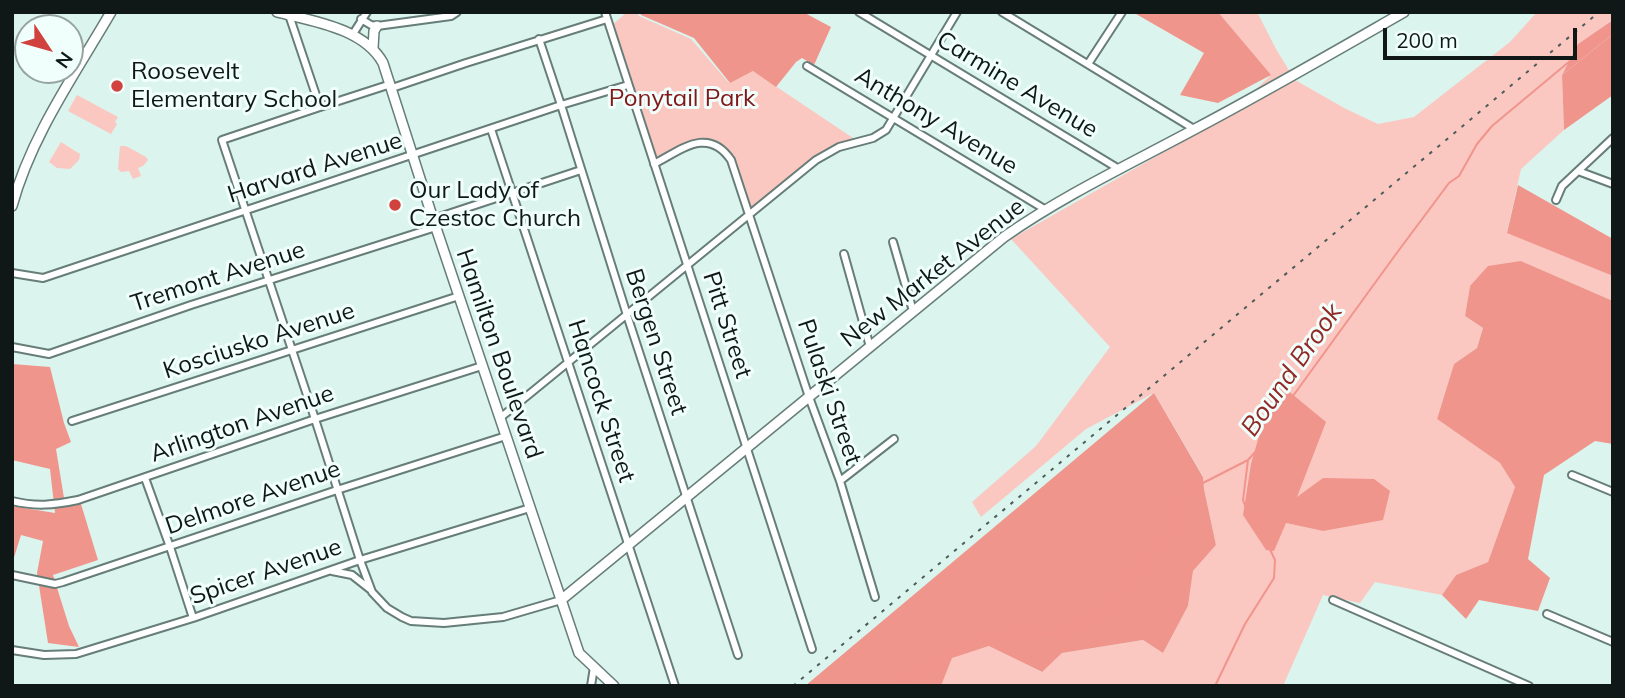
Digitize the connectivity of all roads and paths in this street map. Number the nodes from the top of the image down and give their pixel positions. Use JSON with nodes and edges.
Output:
{"nodes":[{"id":1,"x":110,"y":12,"type":"edge"},
{"id":2,"x":276,"y":12,"type":"edge"},
{"id":3,"x":366,"y":12,"type":"edge"},
{"id":4,"x":859,"y":12,"type":"edge"},
{"id":5,"x":957,"y":12,"type":"edge"},
{"id":6,"x":1002,"y":12,"type":"edge"},
{"id":7,"x":1404,"y":12,"type":"edge"},
{"id":8,"x":456,"y":13,"type":"edge"},
{"id":9,"x":1121,"y":13,"type":"edge"},
{"id":10,"x":289,"y":16,"type":"junction"},
{"id":11,"x":606,"y":16,"type":"edge"},
{"id":12,"x":361,"y":19,"type":"junction"},
{"id":13,"x":377,"y":26,"type":"junction"},
{"id":14,"x":353,"y":34,"type":"junction"},
{"id":15,"x":539,"y":39,"type":"junction"},
{"id":16,"x":373,"y":48,"type":"junction"},
{"id":17,"x":931,"y":56,"type":"junction"},
{"id":18,"x":1088,"y":64,"type":"junction"},
{"id":19,"x":807,"y":66,"type":"dead end"},
{"id":20,"x":628,"y":85,"type":"junction"},
{"id":21,"x":391,"y":86,"type":"junction"},
{"id":22,"x":561,"y":105,"type":"junction"},
{"id":23,"x":320,"y":107,"type":"junction"},
{"id":24,"x":894,"y":118,"type":"junction"},
{"id":25,"x":491,"y":129,"type":"junction"},
{"id":26,"x":1195,"y":129,"type":"junction"},
{"id":27,"x":1613,"y":138,"type":"edge"},
{"id":28,"x":414,"y":155,"type":"junction"},
{"id":29,"x":654,"y":164,"type":"junction"},
{"id":30,"x":581,"y":170,"type":"junction"},
{"id":31,"x":1119,"y":170,"type":"junction"},
{"id":32,"x":1578,"y":171,"type":"junction"},
{"id":33,"x":1613,"y":184,"type":"edge"},
{"id":34,"x":512,"y":194,"type":"junction"},
{"id":35,"x":1556,"y":200,"type":"dead end"},
{"id":36,"x":12,"y":206,"type":"edge"},
{"id":37,"x":1046,"y":210,"type":"junction"},
{"id":38,"x":246,"y":211,"type":"junction"},
{"id":39,"x":749,"y":215,"type":"junction"},
{"id":40,"x":434,"y":223,"type":"junction"},
{"id":41,"x":893,"y":242,"type":"dead end"},
{"id":42,"x":844,"y":254,"type":"dead end"},
{"id":43,"x":687,"y":265,"type":"junction"},
{"id":44,"x":12,"y":273,"type":"edge"},
{"id":45,"x":268,"y":280,"type":"junction"},
{"id":46,"x":459,"y":296,"type":"junction"},
{"id":47,"x":913,"y":311,"type":"junction"},
{"id":48,"x":627,"y":315,"type":"junction"},
{"id":49,"x":12,"y":347,"type":"edge"},
{"id":50,"x":870,"y":347,"type":"junction"},
{"id":51,"x":291,"y":351,"type":"junction"},
{"id":52,"x":568,"y":362,"type":"junction"},
{"id":53,"x":482,"y":366,"type":"junction"},
{"id":54,"x":809,"y":397,"type":"junction"},
{"id":55,"x":500,"y":418,"type":"junction"},
{"id":56,"x":315,"y":419,"type":"junction"},
{"id":57,"x":72,"y":421,"type":"dead end"},
{"id":58,"x":506,"y":436,"type":"junction"},
{"id":59,"x":894,"y":439,"type":"dead end"},
{"id":60,"x":747,"y":448,"type":"junction"},
{"id":61,"x":1572,"y":475,"type":"dead end"},
{"id":62,"x":145,"y":478,"type":"junction"},
{"id":63,"x":841,"y":481,"type":"junction"},
{"id":64,"x":337,"y":489,"type":"junction"},
{"id":65,"x":1613,"y":492,"type":"edge"},
{"id":66,"x":686,"y":497,"type":"junction"},
{"id":67,"x":12,"y":501,"type":"edge"},
{"id":68,"x":530,"y":508,"type":"junction"},
{"id":69,"x":629,"y":545,"type":"junction"},
{"id":70,"x":170,"y":547,"type":"junction"},
{"id":71,"x":360,"y":560,"type":"junction"},
{"id":72,"x":330,"y":570,"type":"junction"},
{"id":73,"x":12,"y":575,"type":"edge"},
{"id":74,"x":372,"y":592,"type":"junction"},
{"id":75,"x":875,"y":597,"type":"dead end"},
{"id":76,"x":561,"y":600,"type":"junction"},
{"id":77,"x":1333,"y":600,"type":"dead end"},
{"id":78,"x":1547,"y":614,"type":"dead end"},
{"id":79,"x":193,"y":618,"type":"junction"},
{"id":80,"x":1613,"y":642,"type":"edge"},
{"id":81,"x":812,"y":649,"type":"dead end"},
{"id":82,"x":12,"y":650,"type":"edge"},
{"id":83,"x":738,"y":655,"type":"dead end"},
{"id":84,"x":594,"y":667,"type":"junction"},
{"id":85,"x":1511,"y":682,"type":"edge"},
{"id":86,"x":591,"y":686,"type":"edge"},
{"id":87,"x":614,"y":686,"type":"edge"},
{"id":88,"x":675,"y":686,"type":"edge"},
{"id":89,"x":1529,"y":686,"type":"edge"}],
"edges":[{"from":1,"to":36,"type":"main road"},
{"from":2,"to":10,"type":"main road","name":"Hamilton Boulevard"},
{"from":3,"to":12,"type":"street"},
{"from":4,"to":17,"type":"street","name":"Carmine Avenue"},
{"from":5,"to":17,"type":"street"},
{"from":6,"to":18,"type":"street"},
{"from":7,"to":26,"type":"main road","name":"New Market Avenue"},
{"from":8,"to":13,"type":"street"},
{"from":9,"to":18,"type":"street"},
{"from":10,"to":14,"type":"main road","name":"Hamilton Boulevard"},
{"from":10,"to":23,"type":"street"},
{"from":11,"to":15,"type":"street"},
{"from":11,"to":20,"type":"street","name":"Pitt Street"},
{"from":12,"to":13,"type":"street"},
{"from":12,"to":14,"type":"street"},
{"from":13,"to":16,"type":"main road"},
{"from":14,"to":16,"type":"main road","name":"Hamilton Boulevard"},
{"from":15,"to":21,"type":"street"},
{"from":15,"to":22,"type":"street","name":"Bergen Street"},
{"from":16,"to":21,"type":"main road","name":"Hamilton Boulevard"},
{"from":17,"to":24,"type":"street"},
{"from":17,"to":31,"type":"street","name":"Carmine Avenue"},
{"from":18,"to":26,"type":"street"},
{"from":19,"to":24,"type":"street","name":"Anthony Avenue"},
{"from":20,"to":22,"type":"street","name":"Harvard Avenue"},
{"from":20,"to":29,"type":"street","name":"Pitt Street"},
{"from":21,"to":23,"type":"street"},
{"from":21,"to":28,"type":"main road","name":"Hamilton Boulevard"},
{"from":22,"to":25,"type":"street","name":"Harvard Avenue"},
{"from":22,"to":30,"type":"street","name":"Bergen Street"},
{"from":23,"to":38,"type":"street"},
{"from":24,"to":37,"type":"street","name":"Anthony Avenue"},
{"from":24,"to":39,"type":"street"},
{"from":25,"to":28,"type":"street","name":"Harvard Avenue"},
{"from":25,"to":34,"type":"street","name":"Hancock Street"},
{"from":26,"to":31,"type":"main road","name":"New Market Avenue"},
{"from":27,"to":32,"type":"street"},
{"from":28,"to":38,"type":"street","name":"Harvard Avenue"},
{"from":28,"to":40,"type":"main road","name":"Hamilton Boulevard"},
{"from":29,"to":39,"type":"street","name":"Pulaski Street"},
{"from":29,"to":43,"type":"street","name":"Pitt Street"},
{"from":30,"to":34,"type":"street","name":"Tremont Avenue"},
{"from":30,"to":48,"type":"street","name":"Bergen Street"},
{"from":31,"to":37,"type":"main road","name":"New Market Avenue"},
{"from":32,"to":33,"type":"street"},
{"from":32,"to":35,"type":"street"},
{"from":34,"to":40,"type":"street","name":"Tremont Avenue"},
{"from":34,"to":52,"type":"street","name":"Hancock Street"},
{"from":37,"to":47,"type":"main road","name":"New Market Avenue"},
{"from":38,"to":44,"type":"street","name":"Harvard Avenue"},
{"from":38,"to":45,"type":"street"},
{"from":39,"to":43,"type":"street"},
{"from":39,"to":54,"type":"street","name":"Pulaski Street"},
{"from":40,"to":45,"type":"street","name":"Tremont Avenue"},
{"from":40,"to":46,"type":"main road","name":"Hamilton Boulevard"},
{"from":41,"to":47,"type":"street"},
{"from":42,"to":50,"type":"street"},
{"from":43,"to":48,"type":"street"},
{"from":43,"to":60,"type":"street","name":"Pitt Street"},
{"from":45,"to":49,"type":"street","name":"Tremont Avenue"},
{"from":45,"to":51,"type":"street"},
{"from":46,"to":51,"type":"street","name":"Kosciusko Avenue"},
{"from":46,"to":53,"type":"main road","name":"Hamilton Boulevard"},
{"from":47,"to":50,"type":"main road","name":"New Market Avenue"},
{"from":48,"to":52,"type":"street"},
{"from":48,"to":66,"type":"street","name":"Bergen Street"},
{"from":50,"to":54,"type":"main road","name":"New Market Avenue"},
{"from":51,"to":56,"type":"street"},
{"from":51,"to":57,"type":"street","name":"Kosciusko Avenue"},
{"from":52,"to":55,"type":"street"},
{"from":52,"to":69,"type":"street","name":"Hancock Street"},
{"from":53,"to":55,"type":"main road","name":"Hamilton Boulevard"},
{"from":53,"to":56,"type":"street","name":"Arlington Avenue"},
{"from":54,"to":60,"type":"main road","name":"New Market Avenue"},
{"from":54,"to":63,"type":"street","name":"Pulaski Street"},
{"from":55,"to":58,"type":"main road","name":"Hamilton Boulevard"},
{"from":56,"to":62,"type":"street","name":"Arlington Avenue"},
{"from":56,"to":64,"type":"street"},
{"from":58,"to":64,"type":"street","name":"Delmore Avenue"},
{"from":58,"to":68,"type":"main road","name":"Hamilton Boulevard"},
{"from":59,"to":63,"type":"street"},
{"from":60,"to":66,"type":"main road","name":"New Market Avenue"},
{"from":60,"to":81,"type":"street","name":"Pitt Street"},
{"from":61,"to":65,"type":"street"},
{"from":62,"to":67,"type":"street","name":"Arlington Avenue"},
{"from":62,"to":70,"type":"street"},
{"from":63,"to":75,"type":"street","name":"Pulaski Street"},
{"from":64,"to":70,"type":"street","name":"Delmore Avenue"},
{"from":64,"to":71,"type":"street"},
{"from":66,"to":69,"type":"main road","name":"New Market Avenue"},
{"from":66,"to":83,"type":"street","name":"Bergen Street"},
{"from":68,"to":71,"type":"street","name":"Spicer Avenue"},
{"from":68,"to":76,"type":"main road","name":"Hamilton Boulevard"},
{"from":69,"to":76,"type":"main road","name":"New Market Avenue"},
{"from":69,"to":88,"type":"street","name":"Hancock Street"},
{"from":70,"to":73,"type":"street","name":"Delmore Avenue"},
{"from":70,"to":79,"type":"street"},
{"from":71,"to":72,"type":"street","name":"Spicer Avenue"},
{"from":71,"to":74,"type":"street"},
{"from":72,"to":74,"type":"street"},
{"from":72,"to":79,"type":"street","name":"Spicer Avenue"},
{"from":74,"to":76,"type":"street"},
{"from":76,"to":84,"type":"main road","name":"Hamilton Boulevard"},
{"from":77,"to":85,"type":"street"},
{"from":78,"to":80,"type":"street"},
{"from":79,"to":82,"type":"street","name":"Spicer Avenue"},
{"from":84,"to":86,"type":"street"},
{"from":84,"to":87,"type":"main road"},
{"from":85,"to":89,"type":"street"}]}
